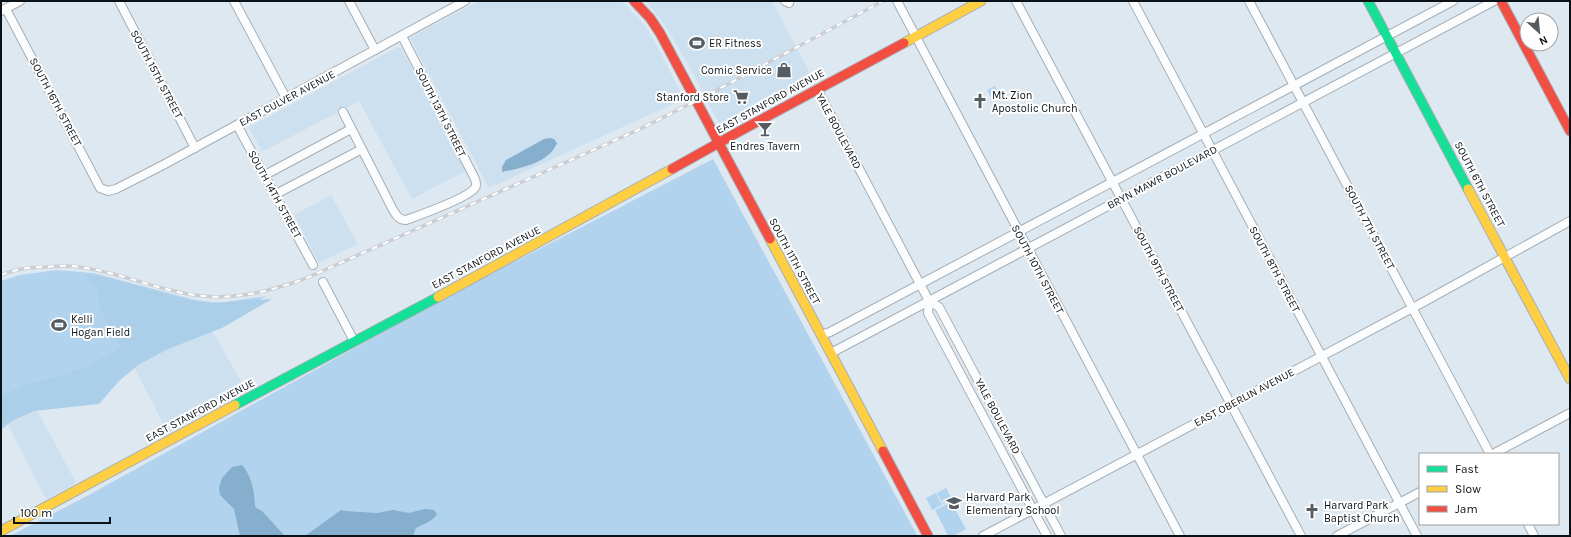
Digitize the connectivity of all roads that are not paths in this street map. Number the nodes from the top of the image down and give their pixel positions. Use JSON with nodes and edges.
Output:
{"nodes":[{"id":1,"x":20,"y":1,"type":"edge"},
{"id":2,"x":119,"y":1,"type":"edge"},
{"id":3,"x":234,"y":1,"type":"edge"},
{"id":4,"x":349,"y":1,"type":"edge"},
{"id":5,"x":465,"y":1,"type":"edge"},
{"id":6,"x":634,"y":1,"type":"edge"},
{"id":7,"x":897,"y":1,"type":"edge"},
{"id":8,"x":981,"y":1,"type":"edge"},
{"id":9,"x":1016,"y":1,"type":"edge"},
{"id":10,"x":1133,"y":1,"type":"edge"},
{"id":11,"x":1250,"y":1,"type":"edge"},
{"id":12,"x":1368,"y":1,"type":"edge"},
{"id":13,"x":1453,"y":1,"type":"edge"},
{"id":14,"x":1494,"y":1,"type":"edge"},
{"id":15,"x":1501,"y":1,"type":"edge"},
{"id":16,"x":4,"y":10,"type":"edge"},
{"id":17,"x":402,"y":36,"type":"junction"},
{"id":18,"x":915,"y":36,"type":"junction"},
{"id":19,"x":1387,"y":36,"type":"junction"},
{"id":20,"x":375,"y":50,"type":"junction"},
{"id":21,"x":1396,"y":53,"type":"junction"},
{"id":22,"x":1295,"y":86,"type":"junction"},
{"id":23,"x":817,"y":89,"type":"junction"},
{"id":24,"x":286,"y":98,"type":"junction"},
{"id":25,"x":1303,"y":102,"type":"junction"},
{"id":26,"x":343,"y":112,"type":"dead end"},
{"id":27,"x":237,"y":125,"type":"junction"},
{"id":28,"x":351,"y":129,"type":"junction"},
{"id":29,"x":1570,"y":131,"type":"edge"},
{"id":30,"x":1204,"y":134,"type":"junction"},
{"id":31,"x":719,"y":143,"type":"junction"},
{"id":32,"x":195,"y":148,"type":"junction"},
{"id":33,"x":362,"y":149,"type":"junction"},
{"id":34,"x":1212,"y":151,"type":"junction"},
{"id":35,"x":265,"y":175,"type":"junction"},
{"id":36,"x":1113,"y":182,"type":"junction"},
{"id":37,"x":108,"y":191,"type":"joint"},
{"id":38,"x":276,"y":194,"type":"junction"},
{"id":39,"x":1121,"y":198,"type":"junction"},
{"id":40,"x":1570,"y":221,"type":"edge"},
{"id":41,"x":1018,"y":232,"type":"junction"},
{"id":42,"x":1027,"y":249,"type":"junction"},
{"id":43,"x":1504,"y":257,"type":"junction"},
{"id":44,"x":313,"y":264,"type":"dead end"},
{"id":45,"x":323,"y":282,"type":"dead end"},
{"id":46,"x":920,"y":283,"type":"junction"},
{"id":47,"x":929,"y":301,"type":"junction"},
{"id":48,"x":1413,"y":308,"type":"junction"},
{"id":49,"x":821,"y":335,"type":"junction"},
{"id":50,"x":354,"y":341,"type":"junction"},
{"id":51,"x":831,"y":353,"type":"junction"},
{"id":52,"x":1322,"y":356,"type":"junction"},
{"id":53,"x":1570,"y":379,"type":"edge"},
{"id":54,"x":1231,"y":404,"type":"junction"},
{"id":55,"x":1570,"y":413,"type":"edge"},
{"id":56,"x":1491,"y":453,"type":"edge"},
{"id":57,"x":1494,"y":453,"type":"edge"},
{"id":58,"x":1137,"y":454,"type":"junction"},
{"id":59,"x":1419,"y":493,"type":"edge"},
{"id":60,"x":1400,"y":503,"type":"junction"},
{"id":61,"x":1044,"y":504,"type":"junction"},
{"id":62,"x":1033,"y":510,"type":"junction"},
{"id":63,"x":1528,"y":525,"type":"edge"},
{"id":64,"x":1,"y":531,"type":"edge"},
{"id":65,"x":928,"y":536,"type":"edge"},
{"id":66,"x":983,"y":536,"type":"edge"},
{"id":67,"x":1047,"y":536,"type":"edge"},
{"id":68,"x":1062,"y":536,"type":"edge"},
{"id":69,"x":1180,"y":536,"type":"edge"},
{"id":70,"x":1301,"y":536,"type":"edge"},
{"id":71,"x":1337,"y":536,"type":"edge"},
{"id":72,"x":1418,"y":536,"type":"edge"},
{"id":73,"x":1534,"y":536,"type":"edge"}],
"edges":[{"from":1,"to":16,"type":"street"},
{"from":2,"to":32,"type":"street","name":"SOUTH 15TH STREET"},
{"from":3,"to":24,"type":"street"},
{"from":4,"to":20,"type":"street"},
{"from":5,"to":17,"type":"street","name":"EAST CULVER AVENUE"},
{"from":6,"to":31,"type":"main road","name":"SOUTH 11TH STREET"},
{"from":7,"to":18,"type":"street","name":"SOUTH 10TH STREET"},
{"from":8,"to":18,"type":"main road","name":"EAST STANFORD AVENUE"},
{"from":9,"to":36,"type":"street","name":"SOUTH 9TH STREET"},
{"from":10,"to":30,"type":"street","name":"SOUTH 8TH STREET"},
{"from":11,"to":22,"type":"street","name":"SOUTH 7TH STREET"},
{"from":12,"to":19,"type":"main road","name":"SOUTH 6TH STREET"},
{"from":13,"to":19,"type":"street","name":"BRYN MAWR BOULEVARD"},
{"from":14,"to":21,"type":"street","name":"BRYN MAWR BOULEVARD"},
{"from":15,"to":29,"type":"main road"},
{"from":16,"to":37,"type":"street","name":"SOUTH 16TH STREET"},
{"from":17,"to":20,"type":"street","name":"EAST CULVER AVENUE"},
{"from":17,"to":33,"type":"street","name":"SOUTH 13TH STREET"},
{"from":18,"to":23,"type":"main road","name":"EAST STANFORD AVENUE"},
{"from":18,"to":41,"type":"street","name":"SOUTH 10TH STREET"},
{"from":19,"to":21,"type":"main road","name":"SOUTH 6TH STREET"},
{"from":19,"to":22,"type":"street","name":"BRYN MAWR BOULEVARD"},
{"from":20,"to":24,"type":"street","name":"EAST CULVER AVENUE"},
{"from":21,"to":25,"type":"street","name":"BRYN MAWR BOULEVARD"},
{"from":21,"to":43,"type":"main road","name":"SOUTH 6TH STREET"},
{"from":22,"to":25,"type":"street","name":"SOUTH 7TH STREET"},
{"from":22,"to":30,"type":"street","name":"BRYN MAWR BOULEVARD"},
{"from":23,"to":31,"type":"main road","name":"EAST STANFORD AVENUE"},
{"from":23,"to":46,"type":"street","name":"YALE BOULEVARD"},
{"from":24,"to":27,"type":"street","name":"EAST CULVER AVENUE"},
{"from":25,"to":34,"type":"street","name":"BRYN MAWR BOULEVARD"},
{"from":25,"to":48,"type":"street","name":"SOUTH 7TH STREET"},
{"from":26,"to":28,"type":"street"},
{"from":27,"to":32,"type":"street","name":"EAST CULVER AVENUE"},
{"from":27,"to":35,"type":"street","name":"SOUTH 14TH STREET"},
{"from":28,"to":33,"type":"street"},
{"from":28,"to":35,"type":"street"},
{"from":30,"to":34,"type":"street","name":"SOUTH 8TH STREET"},
{"from":30,"to":36,"type":"street","name":"BRYN MAWR BOULEVARD"},
{"from":31,"to":49,"type":"main road","name":"SOUTH 11TH STREET"},
{"from":31,"to":50,"type":"main road","name":"EAST STANFORD AVENUE"},
{"from":32,"to":37,"type":"street","name":"EAST CULVER AVENUE"},
{"from":33,"to":38,"type":"street"},
{"from":34,"to":39,"type":"street","name":"BRYN MAWR BOULEVARD"},
{"from":34,"to":52,"type":"street","name":"SOUTH 8TH STREET"},
{"from":35,"to":38,"type":"street","name":"SOUTH 14TH STREET"},
{"from":36,"to":39,"type":"street","name":"SOUTH 9TH STREET"},
{"from":36,"to":41,"type":"street","name":"BRYN MAWR BOULEVARD"},
{"from":38,"to":44,"type":"street","name":"SOUTH 14TH STREET"},
{"from":39,"to":42,"type":"street","name":"BRYN MAWR BOULEVARD"},
{"from":39,"to":54,"type":"street","name":"SOUTH 9TH STREET"},
{"from":40,"to":43,"type":"street","name":"EAST OBERLIN AVENUE"},
{"from":41,"to":42,"type":"street","name":"SOUTH 10TH STREET"},
{"from":41,"to":46,"type":"street","name":"BRYN MAWR BOULEVARD"},
{"from":42,"to":47,"type":"street","name":"BRYN MAWR BOULEVARD"},
{"from":42,"to":58,"type":"street","name":"SOUTH 10TH STREET"},
{"from":43,"to":48,"type":"street","name":"EAST OBERLIN AVENUE"},
{"from":43,"to":53,"type":"main road","name":"SOUTH 6TH STREET"},
{"from":45,"to":50,"type":"street"},
{"from":46,"to":47,"type":"street","name":"YALE BOULEVARD"},
{"from":46,"to":49,"type":"street","name":"BRYN MAWR BOULEVARD"},
{"from":47,"to":51,"type":"street","name":"BRYN MAWR BOULEVARD"},
{"from":47,"to":61,"type":"street","name":"YALE BOULEVARD"},
{"from":47,"to":62,"type":"street","name":"YALE BOULEVARD"},
{"from":48,"to":52,"type":"street","name":"EAST OBERLIN AVENUE"},
{"from":48,"to":56,"type":"street","name":"SOUTH 7TH STREET"},
{"from":49,"to":51,"type":"main road","name":"SOUTH 11TH STREET"},
{"from":50,"to":64,"type":"main road","name":"EAST STANFORD AVENUE"},
{"from":51,"to":65,"type":"main road","name":"SOUTH 11TH STREET"},
{"from":52,"to":54,"type":"street","name":"EAST OBERLIN AVENUE"},
{"from":52,"to":60,"type":"street","name":"SOUTH 8TH STREET"},
{"from":54,"to":58,"type":"street","name":"EAST OBERLIN AVENUE"},
{"from":54,"to":70,"type":"street","name":"SOUTH 9TH STREET"},
{"from":55,"to":57,"type":"street"},
{"from":58,"to":61,"type":"street","name":"EAST OBERLIN AVENUE"},
{"from":58,"to":69,"type":"street","name":"SOUTH 10TH STREET"},
{"from":59,"to":60,"type":"street"},
{"from":60,"to":71,"type":"street"},
{"from":60,"to":72,"type":"street","name":"SOUTH 8TH STREET"},
{"from":61,"to":62,"type":"street","name":"EAST OBERLIN AVENUE"},
{"from":61,"to":68,"type":"street","name":"YALE BOULEVARD"},
{"from":62,"to":66,"type":"street","name":"EAST OBERLIN AVENUE"},
{"from":62,"to":67,"type":"street","name":"YALE BOULEVARD"},
{"from":63,"to":73,"type":"street"}]}
